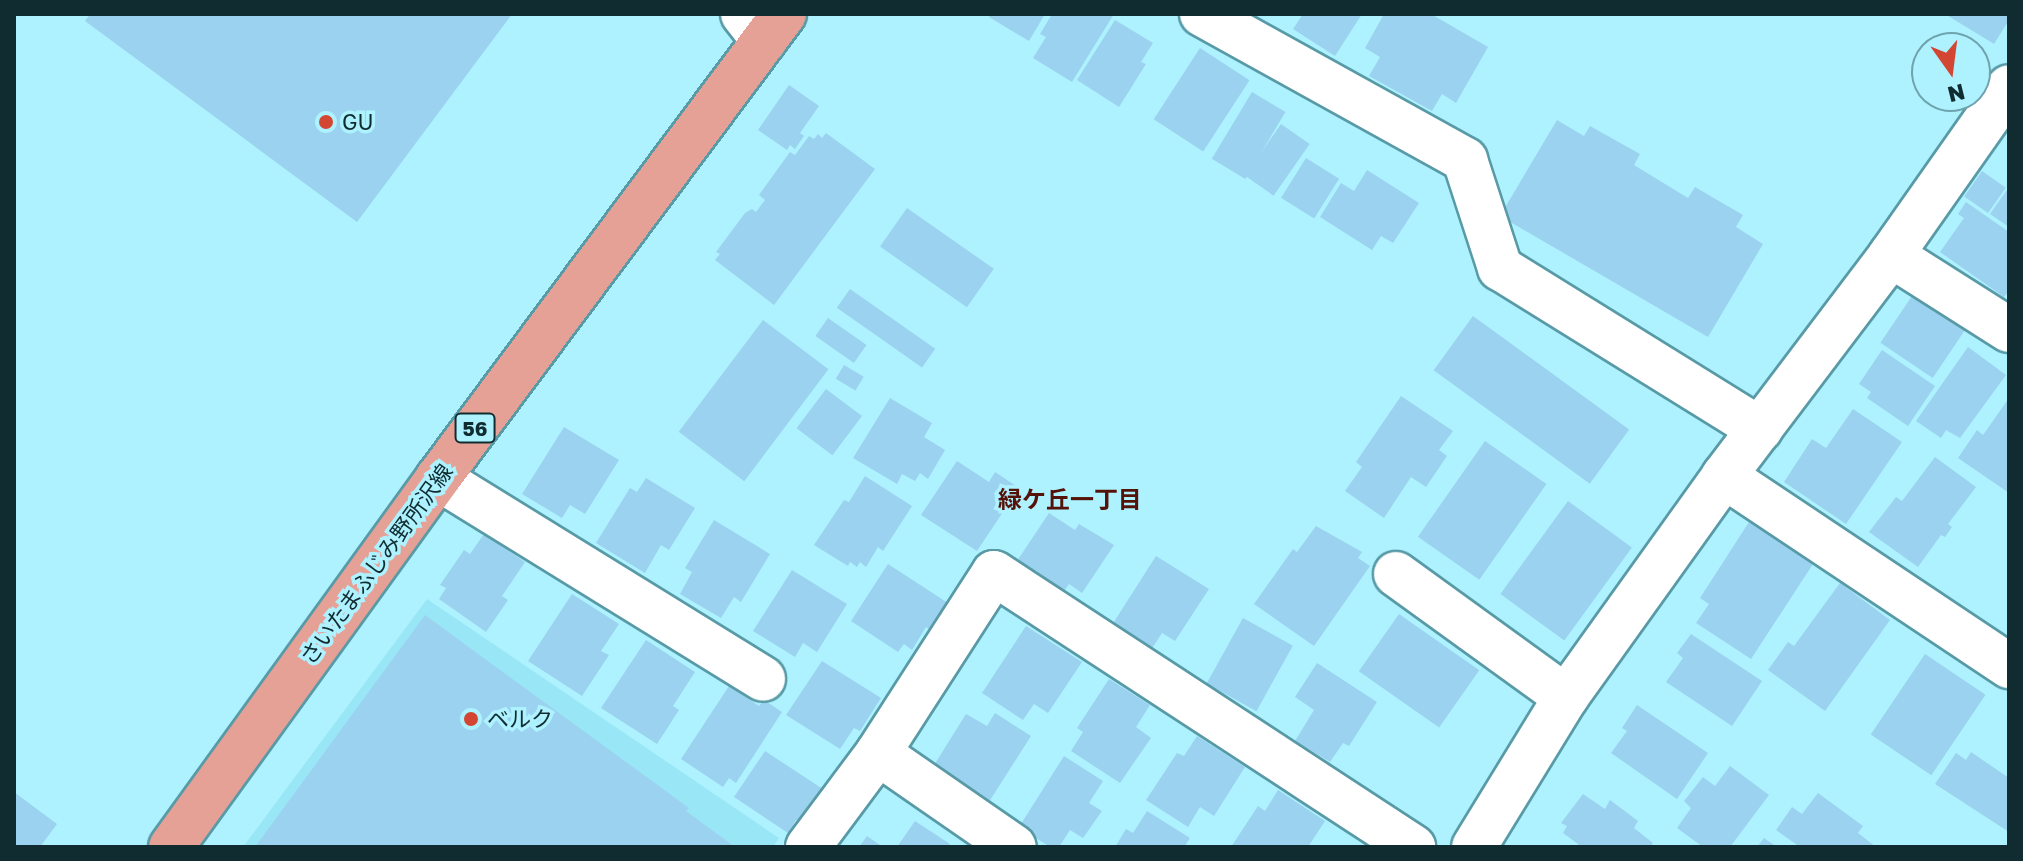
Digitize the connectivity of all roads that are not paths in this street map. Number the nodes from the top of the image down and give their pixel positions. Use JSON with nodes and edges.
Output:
{"nodes":[{"id":1,"x":1202,"y":14,"type":"edge"},
{"id":2,"x":763,"y":23,"type":"edge"},
{"id":3,"x":2009,"y":87,"type":"edge"},
{"id":4,"x":1891,"y":255,"type":"junction"},
{"id":5,"x":2009,"y":330,"type":"edge"},
{"id":6,"x":1760,"y":429,"type":"junction"},
{"id":7,"x":1724,"y":476,"type":"junction"},
{"id":8,"x":438,"y":478,"type":"junction"},
{"id":9,"x":1396,"y":574,"type":"dead end"},
{"id":10,"x":2009,"y":666,"type":"edge"},
{"id":11,"x":763,"y":679,"type":"dead end"},
{"id":12,"x":1566,"y":697,"type":"junction"},
{"id":13,"x":878,"y":753,"type":"junction"},
{"id":14,"x":171,"y":847,"type":"edge"},
{"id":15,"x":808,"y":847,"type":"edge"},
{"id":16,"x":1014,"y":847,"type":"edge"},
{"id":17,"x":1413,"y":847,"type":"edge"},
{"id":18,"x":1474,"y":847,"type":"edge"}],
"edges":[{"from":1,"to":6,"type":"street"},
{"from":2,"to":8,"type":"main road","name":"さいたまふじみ野所沢線","number":"56"},
{"from":3,"to":4,"type":"street"},
{"from":4,"to":5,"type":"street"},
{"from":4,"to":6,"type":"street"},
{"from":6,"to":7,"type":"street"},
{"from":7,"to":10,"type":"street"},
{"from":7,"to":12,"type":"street"},
{"from":8,"to":11,"type":"street"},
{"from":8,"to":14,"type":"main road","name":"さいたまふじみ野所沢線","number":"56"},
{"from":9,"to":12,"type":"street"},
{"from":12,"to":18,"type":"street"},
{"from":13,"to":15,"type":"street"},
{"from":13,"to":16,"type":"street"},
{"from":13,"to":17,"type":"street"}]}
